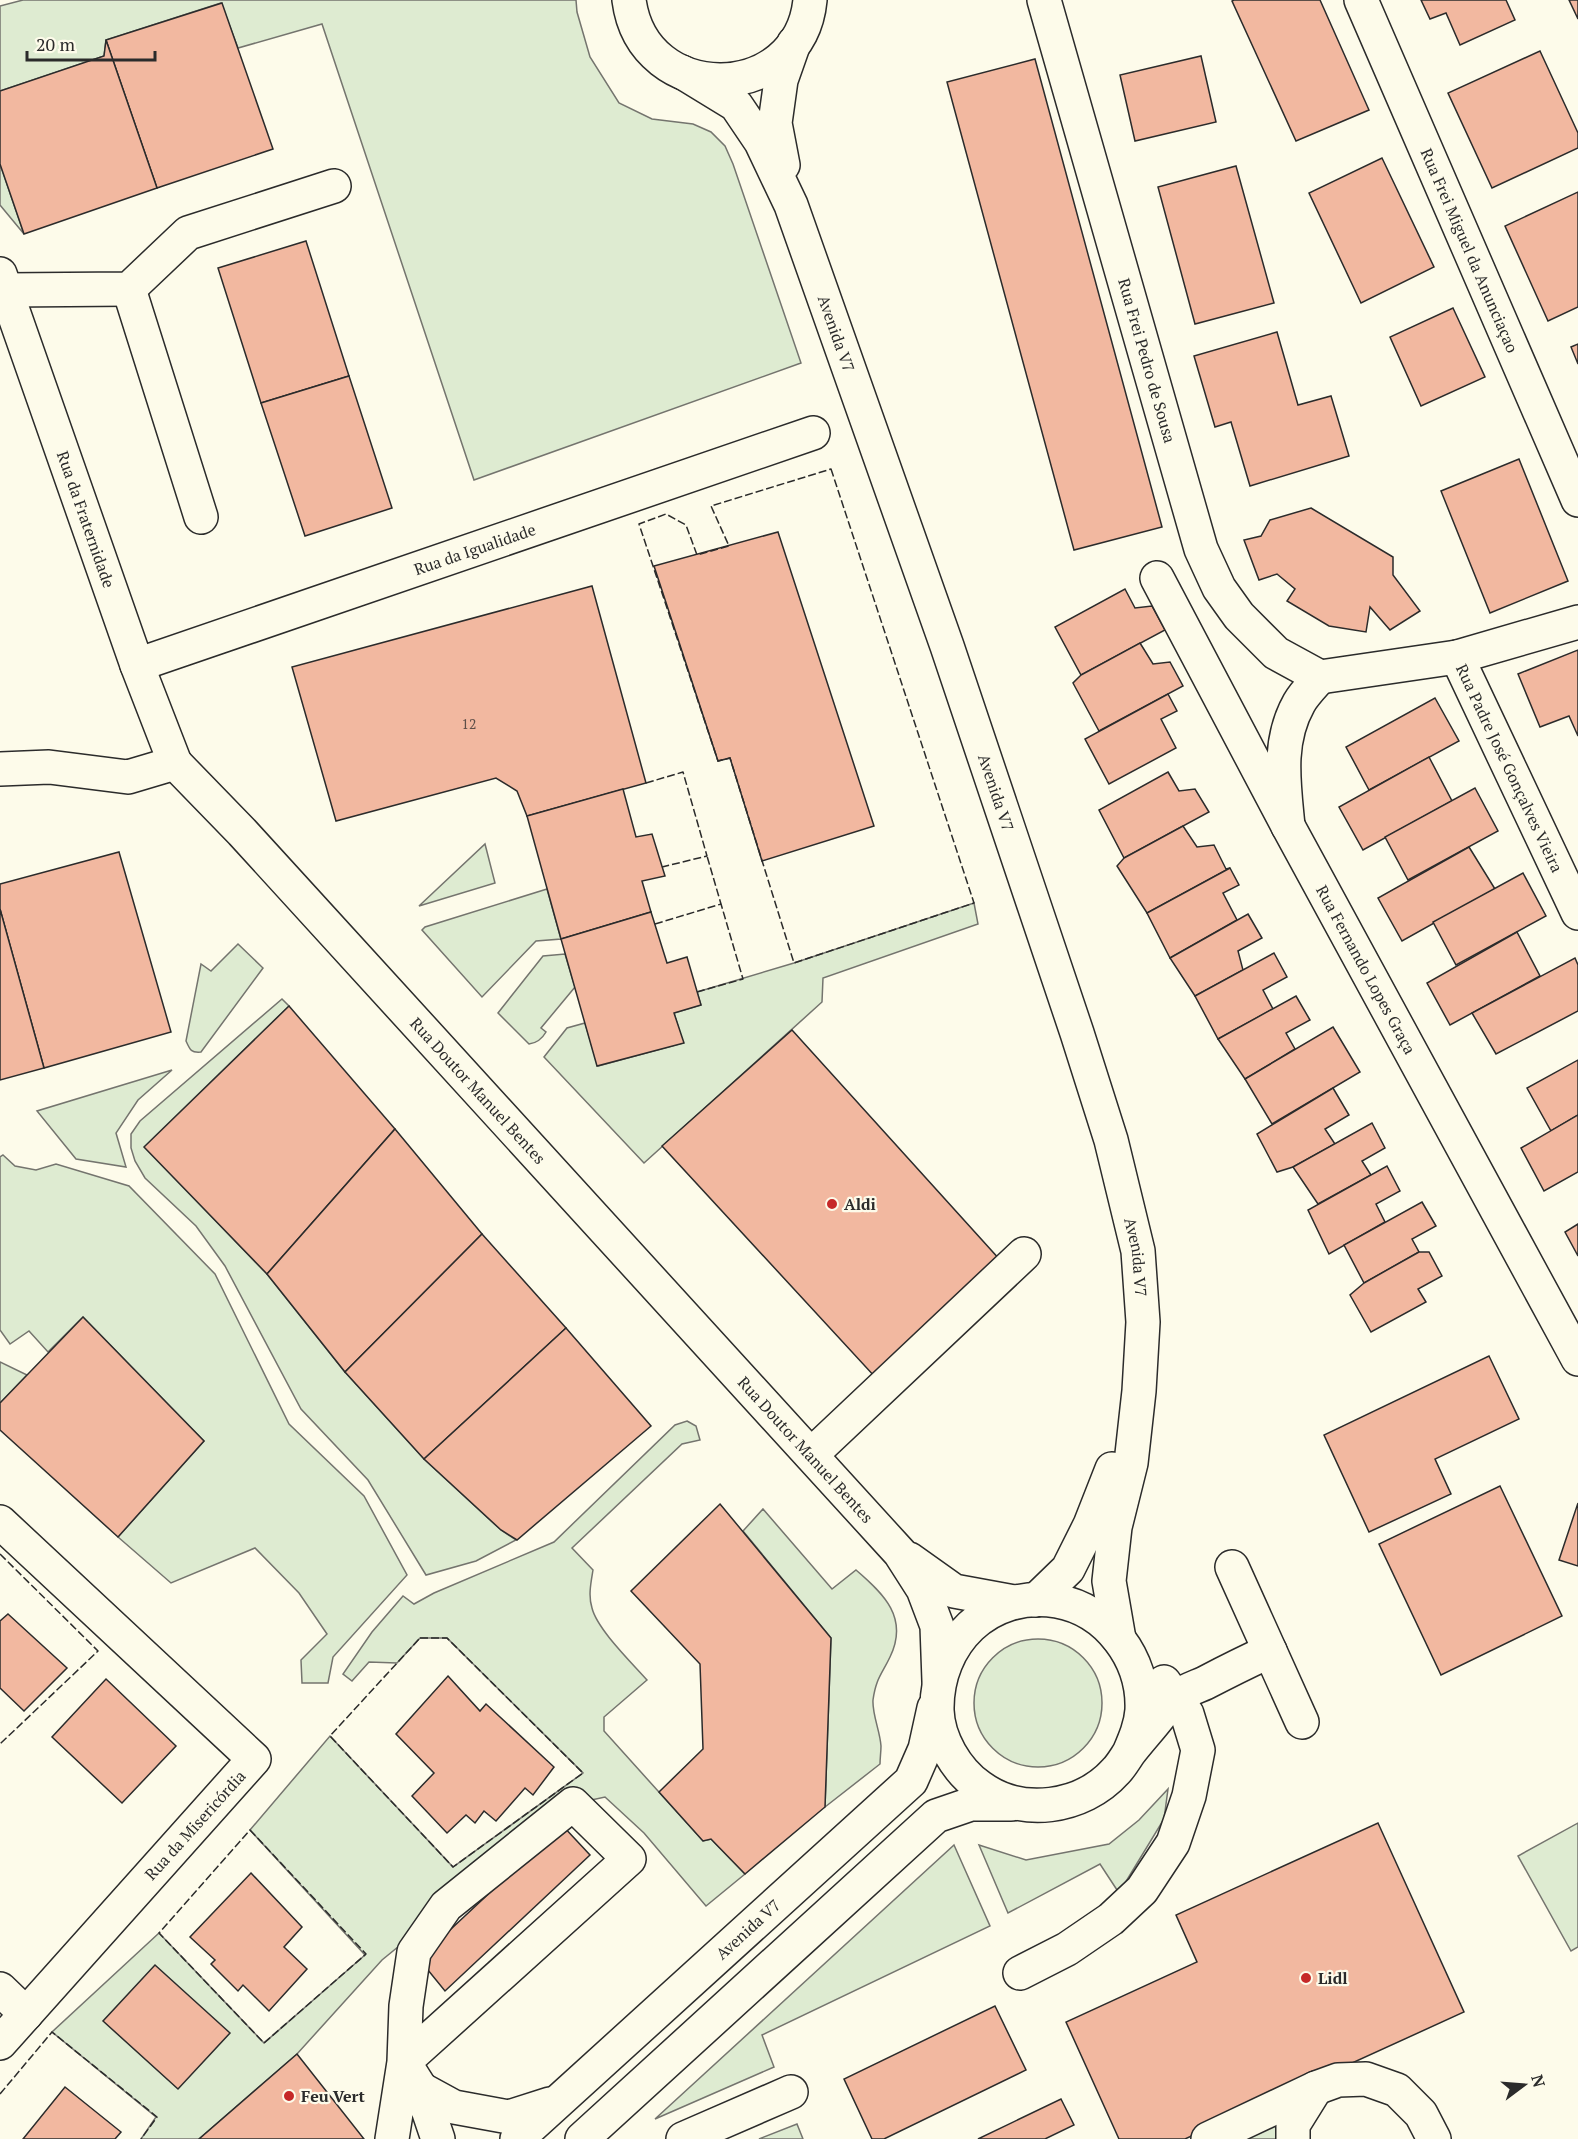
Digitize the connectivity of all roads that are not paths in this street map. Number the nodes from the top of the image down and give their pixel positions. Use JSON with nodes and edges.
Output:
{"nodes":[{"id":1,"x":629,"y":0,"type":"edge"},
{"id":2,"x":1044,"y":0,"type":"edge"},
{"id":3,"x":1360,"y":0,"type":"edge"},
{"id":4,"x":811,"y":2,"type":"edge"},
{"id":5,"x":795,"y":41,"type":"junction"},
{"id":6,"x":682,"y":72,"type":"junction"},
{"id":7,"x":334,"y":186,"type":"dead end"},
{"id":8,"x":791,"y":205,"type":"junction"},
{"id":9,"x":3,"y":282,"type":"edge"},
{"id":10,"x":129,"y":290,"type":"junction"},
{"id":11,"x":813,"y":433,"type":"dead end"},
{"id":12,"x":1578,"y":500,"type":"edge"},
{"id":13,"x":201,"y":517,"type":"dead end"},
{"id":14,"x":1157,"y":578,"type":"dead end"},
{"id":15,"x":1578,"y":622,"type":"edge"},
{"id":16,"x":1458,"y":657,"type":"junction"},
{"id":17,"x":137,"y":665,"type":"junction"},
{"id":18,"x":1320,"y":677,"type":"junction"},
{"id":19,"x":175,"y":763,"type":"junction"},
{"id":20,"x":0,"y":769,"type":"edge"},
{"id":21,"x":1288,"y":826,"type":"junction"},
{"id":22,"x":1578,"y":913,"type":"edge"},
{"id":23,"x":1024,"y":1254,"type":"dead end"},
{"id":24,"x":1578,"y":1359,"type":"edge"},
{"id":25,"x":1139,"y":1391,"type":"junction"},
{"id":26,"x":812,"y":1455,"type":"junction"},
{"id":27,"x":0,"y":1522,"type":"edge"},
{"id":28,"x":900,"y":1553,"type":"junction"},
{"id":29,"x":1232,"y":1567,"type":"dead end"},
{"id":30,"x":1025,"y":1601,"type":"junction"},
{"id":31,"x":1123,"y":1644,"type":"junction"},
{"id":32,"x":1270,"y":1651,"type":"junction"},
{"id":33,"x":938,"y":1688,"type":"junction"},
{"id":34,"x":1176,"y":1697,"type":"junction"},
{"id":35,"x":1302,"y":1722,"type":"dead end"},
{"id":36,"x":1129,"y":1753,"type":"junction"},
{"id":37,"x":1020,"y":1804,"type":"junction"},
{"id":38,"x":1020,"y":1973,"type":"dead end"},
{"id":39,"x":0,"y":1989,"type":"edge"},
{"id":40,"x":26,"y":2014,"type":"junction"},
{"id":41,"x":0,"y":2043,"type":"edge"},
{"id":42,"x":404,"y":2062,"type":"junction"},
{"id":43,"x":1316,"y":2088,"type":"junction"},
{"id":44,"x":421,"y":2089,"type":"junction"},
{"id":45,"x":791,"y":2092,"type":"dead end"},
{"id":46,"x":558,"y":2102,"type":"junction"},
{"id":47,"x":392,"y":2139,"type":"edge"},
{"id":48,"x":438,"y":2139,"type":"edge"},
{"id":49,"x":517,"y":2139,"type":"edge"},
{"id":50,"x":582,"y":2139,"type":"edge"},
{"id":51,"x":683,"y":2139,"type":"edge"},
{"id":52,"x":1208,"y":2139,"type":"edge"},
{"id":53,"x":1293,"y":2139,"type":"edge"},
{"id":54,"x":1434,"y":2139,"type":"edge"}],
"edges":[{"from":1,"to":6,"type":"street"},
{"from":2,"to":18,"type":"street","name":"Rua Frei Pedro de Sousa"},
{"from":3,"to":12,"type":"street","name":"Rua Frei Miguel da Anunciaçao"},
{"from":4,"to":5,"type":"street","name":"Avenida V7"},
{"from":5,"to":6,"type":"street"},
{"from":5,"to":8,"type":"street","name":"Avenida V7"},
{"from":6,"to":8,"type":"street","name":"Avenida V7"},
{"from":7,"to":10,"type":"street"},
{"from":8,"to":25,"type":"street","name":"Avenida V7"},
{"from":9,"to":10,"type":"street"},
{"from":9,"to":17,"type":"street","name":"Rua da Fraternidade"},
{"from":10,"to":13,"type":"street"},
{"from":11,"to":17,"type":"street","name":"Rua da Igualidade"},
{"from":14,"to":21,"type":"street","name":"Rua Fernando Lopes Graça"},
{"from":15,"to":16,"type":"street"},
{"from":16,"to":18,"type":"street"},
{"from":16,"to":22,"type":"street","name":"Rua Padre José Gonçalves Vieira"},
{"from":17,"to":19,"type":"street","name":"Rua da Fraternidade"},
{"from":18,"to":21,"type":"street"},
{"from":19,"to":20,"type":"street"},
{"from":19,"to":26,"type":"street","name":"Rua Doutor Manuel Bentes"},
{"from":21,"to":24,"type":"street","name":"Rua Fernando Lopes Graça"},
{"from":23,"to":26,"type":"street"},
{"from":25,"to":30,"type":"street","name":"Avenida V7"},
{"from":25,"to":31,"type":"street","name":"Avenida V7"},
{"from":26,"to":28,"type":"street","name":"Rua Doutor Manuel Bentes"},
{"from":27,"to":40,"type":"street","name":"Rua da Misericórdia"},
{"from":28,"to":30,"type":"street"},
{"from":28,"to":33,"type":"street"},
{"from":29,"to":32,"type":"street"},
{"from":30,"to":31,"type":"street"},
{"from":30,"to":33,"type":"street"},
{"from":31,"to":34,"type":"street"},
{"from":31,"to":36,"type":"street"},
{"from":32,"to":34,"type":"street"},
{"from":32,"to":35,"type":"street"},
{"from":33,"to":37,"type":"street"},
{"from":33,"to":46,"type":"street","name":"Avenida V7"},
{"from":34,"to":36,"type":"street"},
{"from":34,"to":38,"type":"street"},
{"from":36,"to":37,"type":"street"},
{"from":37,"to":50,"type":"street"},
{"from":39,"to":40,"type":"street"},
{"from":40,"to":41,"type":"street","name":"Rua da Misericórdia"},
{"from":42,"to":42,"type":"street"},
{"from":42,"to":44,"type":"street"},
{"from":42,"to":47,"type":"street"},
{"from":43,"to":52,"type":"street"},
{"from":43,"to":53,"type":"street"},
{"from":43,"to":54,"type":"street"},
{"from":44,"to":46,"type":"street"},
{"from":44,"to":48,"type":"street"},
{"from":45,"to":51,"type":"street"},
{"from":46,"to":49,"type":"street","name":"Avenida V7"}]}
